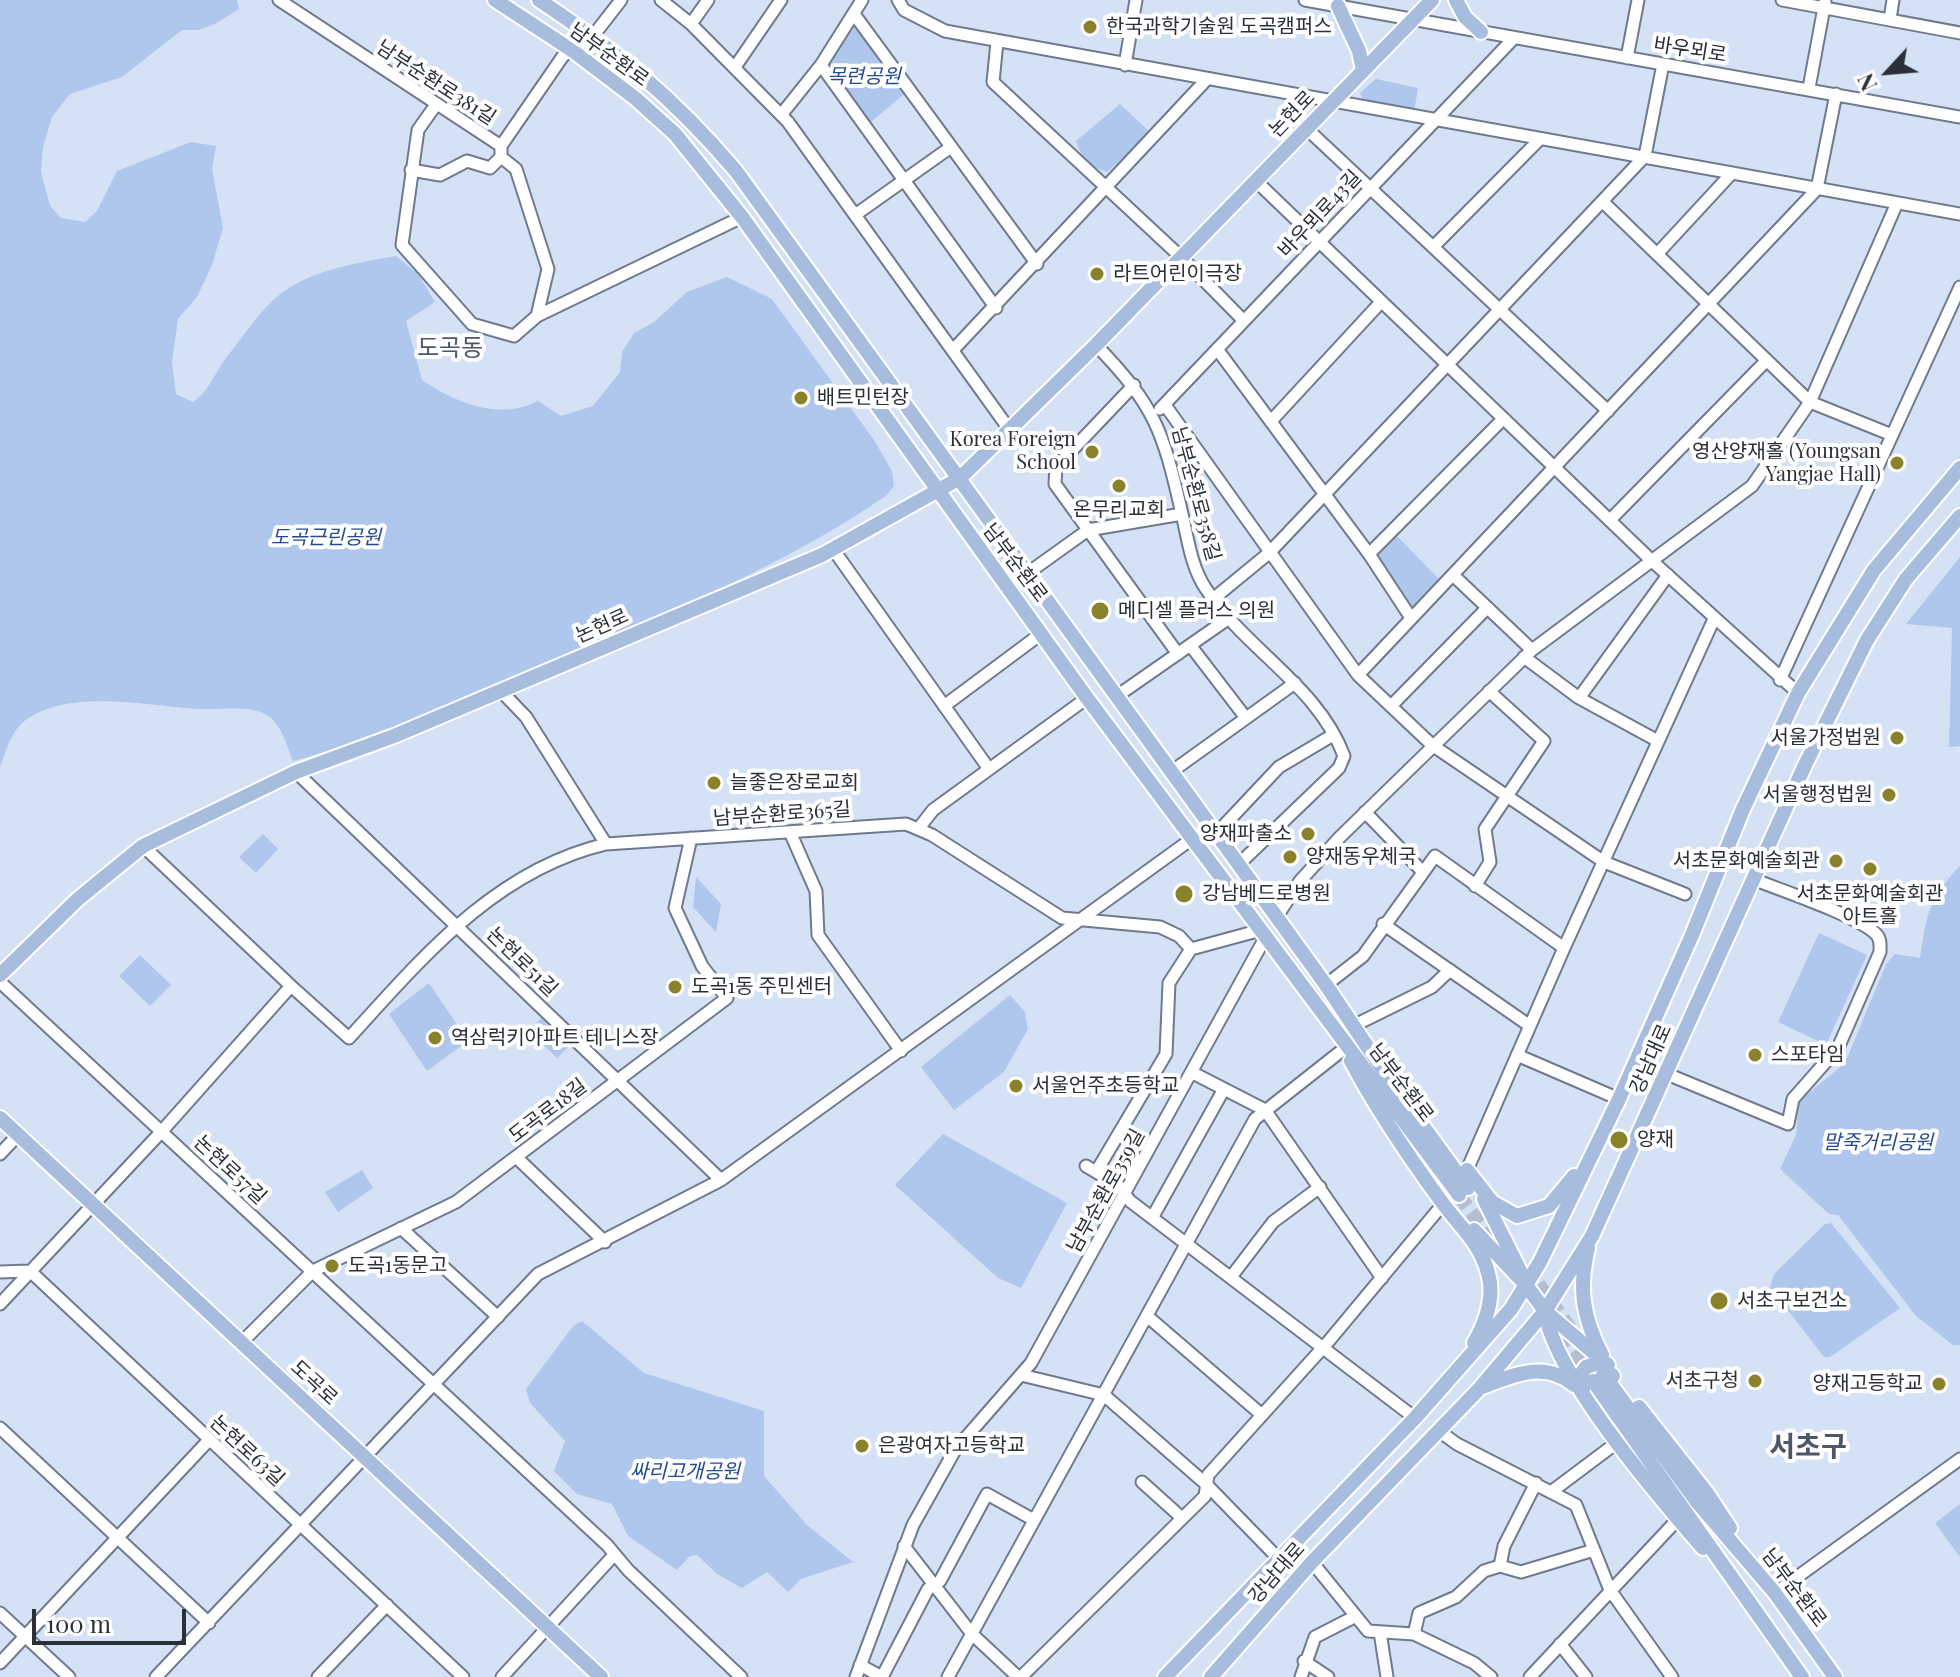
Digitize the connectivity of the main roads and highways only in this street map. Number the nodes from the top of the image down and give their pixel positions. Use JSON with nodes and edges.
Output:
{"nodes":[{"id":1,"x":495,"y":0,"type":"edge"},
{"id":2,"x":539,"y":0,"type":"edge"},
{"id":3,"x":1432,"y":0,"type":"edge"},
{"id":4,"x":1456,"y":0,"type":"edge"},
{"id":5,"x":1338,"y":6,"type":"road end"},
{"id":6,"x":1481,"y":32,"type":"road end"},
{"id":7,"x":1363,"y":70,"type":"junction"},
{"id":8,"x":650,"y":80,"type":"junction"},
{"id":9,"x":635,"y":98,"type":"junction"},
{"id":10,"x":1960,"y":468,"type":"edge"},
{"id":11,"x":960,"y":478,"type":"junction"},
{"id":12,"x":937,"y":491,"type":"junction"},
{"id":13,"x":1960,"y":516,"type":"edge"},
{"id":14,"x":0,"y":975,"type":"edge"},
{"id":15,"x":1334,"y":1029,"type":"junction"},
{"id":16,"x":0,"y":1118,"type":"edge"},
{"id":17,"x":1597,"y":1146,"type":"junction"},
{"id":18,"x":1466,"y":1182,"type":"junction"},
{"id":19,"x":1443,"y":1204,"type":"junction"},
{"id":20,"x":1592,"y":1236,"type":"junction"},
{"id":21,"x":1526,"y":1285,"type":"junction"},
{"id":22,"x":1545,"y":1311,"type":"junction"},
{"id":23,"x":1459,"y":1368,"type":"junction"},
{"id":24,"x":1600,"y":1371,"type":"junction"},
{"id":25,"x":1480,"y":1388,"type":"junction"},
{"id":26,"x":1583,"y":1394,"type":"junction"},
{"id":27,"x":1638,"y":1406,"type":"junction"},
{"id":28,"x":1758,"y":1572,"type":"junction"},
{"id":29,"x":1738,"y":1588,"type":"junction"},
{"id":30,"x":601,"y":1677,"type":"edge"},
{"id":31,"x":1165,"y":1677,"type":"edge"},
{"id":32,"x":1211,"y":1677,"type":"edge"},
{"id":33,"x":1802,"y":1677,"type":"edge"},
{"id":34,"x":1835,"y":1677,"type":"edge"}],
"edges":[{"from":1,"to":9,"type":"main road","name":"남부순환로"},
{"from":2,"to":8,"type":"main road","name":"남부순환로"},
{"from":3,"to":7,"type":"main road","name":"논현로"},
{"from":4,"to":6,"type":"main road"},
{"from":5,"to":7,"type":"main road"},
{"from":7,"to":11,"type":"main road","name":"논현로"},
{"from":8,"to":9,"type":"main road"},
{"from":8,"to":11,"type":"main road","name":"남부순환로"},
{"from":9,"to":12,"type":"main road","name":"남부순환로"},
{"from":10,"to":17,"type":"main road","name":"강남대로"},
{"from":11,"to":12,"type":"main road","name":"논현로"},
{"from":11,"to":18,"type":"main road","name":"남부순환로"},
{"from":12,"to":14,"type":"main road","name":"논현로"},
{"from":12,"to":15,"type":"main road","name":"남부순환로"},
{"from":13,"to":20,"type":"main road","name":"강남대로"},
{"from":15,"to":18,"type":"main road","name":"남부순환로"},
{"from":15,"to":19,"type":"main road"},
{"from":16,"to":30,"type":"main road","name":"도곡로"},
{"from":17,"to":18,"type":"main road"},
{"from":17,"to":21,"type":"main road","name":"강남대로"},
{"from":18,"to":19,"type":"main road"},
{"from":18,"to":21,"type":"main road"},
{"from":19,"to":21,"type":"main road"},
{"from":19,"to":23,"type":"main road"},
{"from":20,"to":22,"type":"main road","name":"강남대로"},
{"from":20,"to":24,"type":"main road"},
{"from":21,"to":22,"type":"main road"},
{"from":21,"to":23,"type":"main road","name":"강남대로"},
{"from":22,"to":24,"type":"main road"},
{"from":22,"to":25,"type":"main road","name":"강남대로"},
{"from":22,"to":26,"type":"main road"},
{"from":23,"to":31,"type":"main road","name":"강남대로"},
{"from":24,"to":27,"type":"main road"},
{"from":24,"to":28,"type":"main road","name":"남부순환로"},
{"from":24,"to":29,"type":"main road"},
{"from":25,"to":26,"type":"main road"},
{"from":25,"to":32,"type":"main road","name":"강남대로"},
{"from":26,"to":27,"type":"main road"},
{"from":26,"to":29,"type":"main road"},
{"from":27,"to":28,"type":"main road"},
{"from":28,"to":34,"type":"main road","name":"남부순환로"},
{"from":29,"to":33,"type":"main road"}]}
